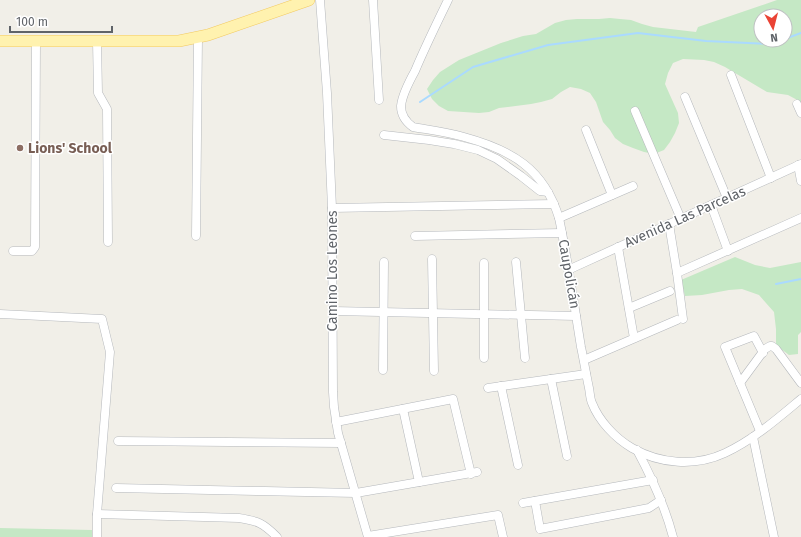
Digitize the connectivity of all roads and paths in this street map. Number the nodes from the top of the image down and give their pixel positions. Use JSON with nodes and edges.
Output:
{"nodes":[{"id":1,"x":309,"y":0,"type":"edge"},
{"id":2,"x":320,"y":0,"type":"edge"},
{"id":3,"x":373,"y":0,"type":"edge"},
{"id":4,"x":448,"y":0,"type":"edge"},
{"id":5,"x":198,"y":37,"type":"junction"},
{"id":6,"x":0,"y":41,"type":"edge"},
{"id":7,"x":36,"y":41,"type":"junction"},
{"id":8,"x":97,"y":41,"type":"junction"},
{"id":9,"x":731,"y":75,"type":"dead end"},
{"id":10,"x":685,"y":97,"type":"dead end"},
{"id":11,"x":379,"y":100,"type":"dead end"},
{"id":12,"x":797,"y":104,"type":"dead end"},
{"id":13,"x":635,"y":110,"type":"dead end"},
{"id":14,"x":801,"y":113,"type":"edge"},
{"id":15,"x":586,"y":130,"type":"dead end"},
{"id":16,"x":384,"y":135,"type":"dead end"},
{"id":17,"x":799,"y":165,"type":"edge"},
{"id":18,"x":771,"y":178,"type":"junction"},
{"id":19,"x":801,"y":181,"type":"edge"},
{"id":20,"x":633,"y":186,"type":"dead end"},
{"id":21,"x":548,"y":192,"type":"junction"},
{"id":22,"x":612,"y":195,"type":"junction"},
{"id":23,"x":727,"y":198,"type":"junction"},
{"id":24,"x":554,"y":204,"type":"junction"},
{"id":25,"x":711,"y":205,"type":"junction"},
{"id":26,"x":332,"y":208,"type":"junction"},
{"id":27,"x":559,"y":218,"type":"junction"},
{"id":28,"x":801,"y":218,"type":"edge"},
{"id":29,"x":681,"y":219,"type":"junction"},
{"id":30,"x":669,"y":224,"type":"junction"},
{"id":31,"x":562,"y":233,"type":"junction"},
{"id":32,"x":196,"y":236,"type":"dead end"},
{"id":33,"x":415,"y":236,"type":"dead end"},
{"id":34,"x":108,"y":242,"type":"dead end"},
{"id":35,"x":618,"y":247,"type":"junction"},
{"id":36,"x":13,"y":251,"type":"dead end"},
{"id":37,"x":728,"y":251,"type":"junction"},
{"id":38,"x":432,"y":259,"type":"dead end"},
{"id":39,"x":384,"y":262,"type":"dead end"},
{"id":40,"x":516,"y":262,"type":"dead end"},
{"id":41,"x":484,"y":263,"type":"dead end"},
{"id":42,"x":568,"y":270,"type":"junction"},
{"id":43,"x":677,"y":273,"type":"junction"},
{"id":44,"x":670,"y":291,"type":"dead end"},
{"id":45,"x":629,"y":308,"type":"junction"},
{"id":46,"x":333,"y":311,"type":"junction"},
{"id":47,"x":384,"y":312,"type":"junction"},
{"id":48,"x":433,"y":313,"type":"junction"},
{"id":49,"x":0,"y":314,"type":"edge"},
{"id":50,"x":484,"y":314,"type":"junction"},
{"id":51,"x":521,"y":315,"type":"junction"},
{"id":52,"x":576,"y":316,"type":"junction"},
{"id":53,"x":634,"y":338,"type":"junction"},
{"id":54,"x":763,"y":353,"type":"junction"},
{"id":55,"x":484,"y":358,"type":"dead end"},
{"id":56,"x":525,"y":358,"type":"dead end"},
{"id":57,"x":584,"y":360,"type":"junction"},
{"id":58,"x":383,"y":370,"type":"dead end"},
{"id":59,"x":434,"y":371,"type":"dead end"},
{"id":60,"x":586,"y":374,"type":"junction"},
{"id":61,"x":552,"y":379,"type":"junction"},
{"id":62,"x":740,"y":383,"type":"junction"},
{"id":63,"x":801,"y":383,"type":"edge"},
{"id":64,"x":501,"y":386,"type":"junction"},
{"id":65,"x":488,"y":388,"type":"dead end"},
{"id":66,"x":801,"y":399,"type":"edge"},
{"id":67,"x":403,"y":409,"type":"junction"},
{"id":68,"x":336,"y":422,"type":"junction"},
{"id":69,"x":760,"y":431,"type":"junction"},
{"id":70,"x":753,"y":437,"type":"junction"},
{"id":71,"x":118,"y":440,"type":"dead end"},
{"id":72,"x":341,"y":443,"type":"junction"},
{"id":73,"x":637,"y":450,"type":"junction"},
{"id":74,"x":567,"y":456,"type":"dead end"},
{"id":75,"x":518,"y":465,"type":"dead end"},
{"id":76,"x":652,"y":480,"type":"junction"},
{"id":77,"x":419,"y":482,"type":"junction"},
{"id":78,"x":116,"y":488,"type":"dead end"},
{"id":79,"x":356,"y":493,"type":"junction"},
{"id":80,"x":661,"y":500,"type":"junction"},
{"id":81,"x":535,"y":501,"type":"junction"},
{"id":82,"x":523,"y":504,"type":"dead end"},
{"id":83,"x":97,"y":514,"type":"junction"},
{"id":84,"x":97,"y":537,"type":"edge"},
{"id":85,"x":277,"y":537,"type":"edge"},
{"id":86,"x":368,"y":537,"type":"edge"},
{"id":87,"x":503,"y":537,"type":"edge"},
{"id":88,"x":673,"y":537,"type":"edge"},
{"id":89,"x":774,"y":537,"type":"edge"}],
"edges":[{"from":1,"to":5,"type":"main road"},
{"from":2,"to":26,"type":"street","name":"Camino Los Leones"},
{"from":3,"to":11,"type":"street"},
{"from":4,"to":21,"type":"street","name":"Caupolicán"},
{"from":5,"to":8,"type":"main road"},
{"from":5,"to":32,"type":"street"},
{"from":6,"to":7,"type":"main road"},
{"from":7,"to":8,"type":"main road"},
{"from":7,"to":36,"type":"street"},
{"from":8,"to":34,"type":"street"},
{"from":9,"to":18,"type":"street"},
{"from":10,"to":23,"type":"street"},
{"from":12,"to":14,"type":"street"},
{"from":13,"to":29,"type":"street"},
{"from":15,"to":22,"type":"street"},
{"from":16,"to":21,"type":"street"},
{"from":17,"to":18,"type":"street","name":"Avenida Las Parcelas"},
{"from":17,"to":19,"type":"street"},
{"from":18,"to":23,"type":"street","name":"Avenida Las Parcelas"},
{"from":20,"to":22,"type":"street"},
{"from":21,"to":24,"type":"street","name":"Caupolicán"},
{"from":22,"to":27,"type":"street"},
{"from":23,"to":25,"type":"street","name":"Avenida Las Parcelas"},
{"from":24,"to":26,"type":"street"},
{"from":24,"to":27,"type":"street","name":"Caupolicán"},
{"from":25,"to":29,"type":"street","name":"Avenida Las Parcelas"},
{"from":25,"to":37,"type":"street"},
{"from":26,"to":46,"type":"street","name":"Camino Los Leones"},
{"from":27,"to":31,"type":"street","name":"Caupolicán"},
{"from":28,"to":37,"type":"street"},
{"from":29,"to":30,"type":"street","name":"Avenida Las Parcelas"},
{"from":30,"to":35,"type":"street","name":"Avenida Las Parcelas"},
{"from":30,"to":43,"type":"street"},
{"from":31,"to":33,"type":"street"},
{"from":31,"to":42,"type":"street","name":"Caupolicán"},
{"from":35,"to":42,"type":"street","name":"Avenida Las Parcelas"},
{"from":35,"to":45,"type":"street"},
{"from":37,"to":43,"type":"street"},
{"from":38,"to":48,"type":"street"},
{"from":39,"to":47,"type":"street"},
{"from":40,"to":51,"type":"street"},
{"from":41,"to":50,"type":"street"},
{"from":42,"to":52,"type":"street","name":"Caupolicán"},
{"from":43,"to":53,"type":"street"},
{"from":44,"to":45,"type":"street"},
{"from":45,"to":53,"type":"street"},
{"from":46,"to":47,"type":"street"},
{"from":46,"to":68,"type":"street","name":"Camino Los Leones"},
{"from":47,"to":48,"type":"street"},
{"from":47,"to":58,"type":"street"},
{"from":48,"to":50,"type":"street"},
{"from":48,"to":59,"type":"street"},
{"from":49,"to":83,"type":"street"},
{"from":50,"to":51,"type":"street"},
{"from":50,"to":55,"type":"street"},
{"from":51,"to":52,"type":"street"},
{"from":51,"to":56,"type":"street"},
{"from":52,"to":57,"type":"street","name":"Caupolicán"},
{"from":53,"to":57,"type":"street"},
{"from":54,"to":62,"type":"street"},
{"from":54,"to":62,"type":"street"},
{"from":54,"to":63,"type":"street"},
{"from":57,"to":60,"type":"street","name":"Caupolicán"},
{"from":60,"to":61,"type":"street"},
{"from":60,"to":73,"type":"street","name":"Caupolicán"},
{"from":61,"to":64,"type":"street"},
{"from":61,"to":74,"type":"street"},
{"from":62,"to":69,"type":"street"},
{"from":64,"to":65,"type":"street"},
{"from":64,"to":75,"type":"street"},
{"from":66,"to":69,"type":"street","name":"Caupolicán"},
{"from":67,"to":68,"type":"street"},
{"from":67,"to":77,"type":"street"},
{"from":67,"to":77,"type":"street"},
{"from":68,"to":72,"type":"street","name":"Camino Los Leones"},
{"from":69,"to":70,"type":"street","name":"Caupolicán"},
{"from":70,"to":73,"type":"street","name":"Caupolicán"},
{"from":70,"to":89,"type":"street"},
{"from":71,"to":72,"type":"street"},
{"from":72,"to":79,"type":"street","name":"Camino Los Leones"},
{"from":73,"to":76,"type":"street"},
{"from":76,"to":80,"type":"street"},
{"from":76,"to":81,"type":"street"},
{"from":77,"to":79,"type":"street"},
{"from":78,"to":79,"type":"street"},
{"from":79,"to":86,"type":"street","name":"Camino Los Leones"},
{"from":80,"to":81,"type":"street"},
{"from":80,"to":88,"type":"street"},
{"from":81,"to":82,"type":"street"},
{"from":83,"to":84,"type":"street"},
{"from":83,"to":85,"type":"street"},
{"from":86,"to":87,"type":"street"}]}
